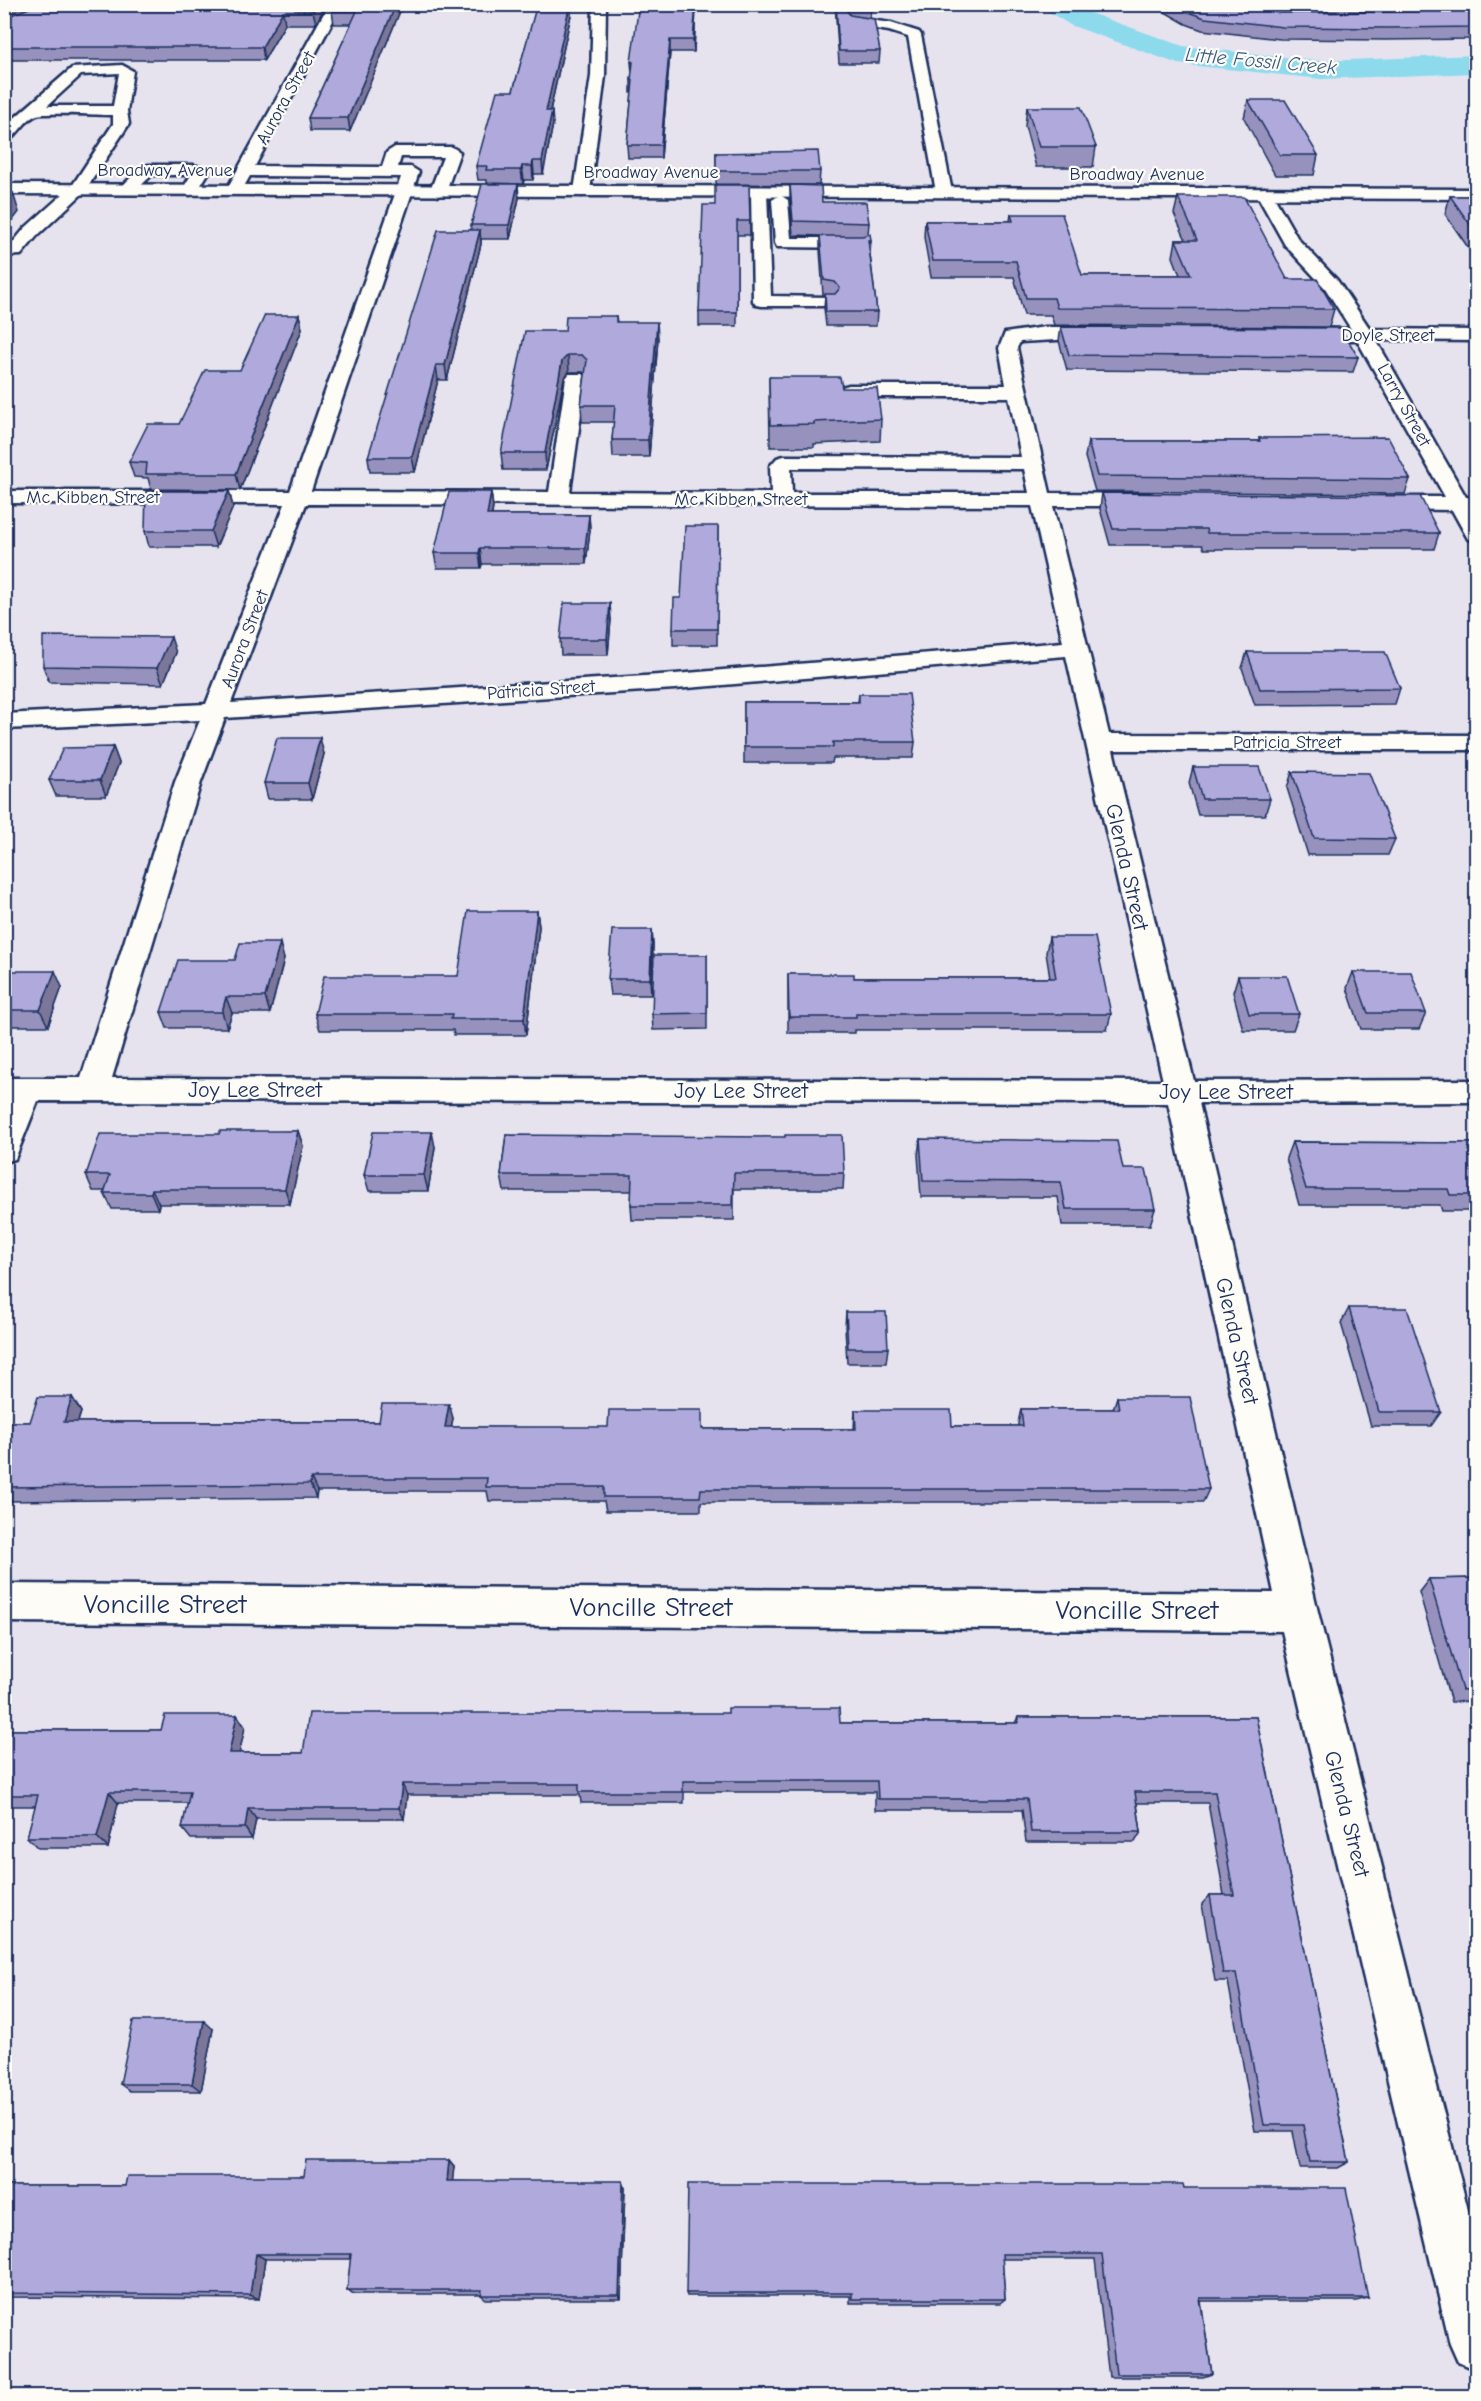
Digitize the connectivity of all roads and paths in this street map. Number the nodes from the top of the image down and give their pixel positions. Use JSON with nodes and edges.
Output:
{"nodes":[{"id":1,"x":336,"y":4,"type":"edge"},
{"id":2,"x":600,"y":4,"type":"edge"},
{"id":3,"x":855,"y":22,"type":"edge"},
{"id":4,"x":33,"y":110,"type":"junction"},
{"id":5,"x":120,"y":111,"type":"junction"},
{"id":6,"x":4,"y":138,"type":"edge"},
{"id":7,"x":285,"y":154,"type":"dead end"},
{"id":8,"x":245,"y":171,"type":"junction"},
{"id":9,"x":276,"y":171,"type":"junction"},
{"id":10,"x":330,"y":172,"type":"junction"},
{"id":11,"x":388,"y":172,"type":"junction"},
{"id":12,"x":423,"y":176,"type":"junction"},
{"id":13,"x":4,"y":189,"type":"edge"},
{"id":14,"x":78,"y":189,"type":"junction"},
{"id":15,"x":235,"y":190,"type":"junction"},
{"id":16,"x":321,"y":190,"type":"junction"},
{"id":17,"x":438,"y":191,"type":"junction"},
{"id":18,"x":582,"y":191,"type":"junction"},
{"id":19,"x":759,"y":192,"type":"junction"},
{"id":20,"x":780,"y":192,"type":"junction"},
{"id":21,"x":944,"y":192,"type":"junction"},
{"id":22,"x":1264,"y":194,"type":"junction"},
{"id":23,"x":1476,"y":194,"type":"edge"},
{"id":24,"x":861,"y":243,"type":"edge"},
{"id":25,"x":4,"y":251,"type":"edge"},
{"id":26,"x":828,"y":302,"type":"edge"},
{"id":27,"x":1128,"y":333,"type":"edge"},
{"id":28,"x":1282,"y":334,"type":"edge"},
{"id":29,"x":1364,"y":334,"type":"junction"},
{"id":30,"x":1476,"y":335,"type":"edge"},
{"id":31,"x":576,"y":378,"type":"edge"},
{"id":32,"x":849,"y":391,"type":"edge"},
{"id":33,"x":1017,"y":391,"type":"junction"},
{"id":34,"x":886,"y":462,"type":"junction"},
{"id":35,"x":1033,"y":463,"type":"junction"},
{"id":36,"x":4,"y":497,"type":"edge"},
{"id":37,"x":297,"y":498,"type":"junction"},
{"id":38,"x":782,"y":499,"type":"junction"},
{"id":39,"x":891,"y":499,"type":"junction"},
{"id":40,"x":1041,"y":499,"type":"junction"},
{"id":41,"x":558,"y":500,"type":"junction"},
{"id":42,"x":1160,"y":500,"type":"edge"},
{"id":43,"x":1364,"y":503,"type":"edge"},
{"id":44,"x":1468,"y":504,"type":"edge"},
{"id":45,"x":1476,"y":534,"type":"edge"},
{"id":46,"x":1077,"y":648,"type":"junction"},
{"id":47,"x":217,"y":713,"type":"junction"},
{"id":48,"x":4,"y":722,"type":"edge"},
{"id":49,"x":1097,"y":742,"type":"junction"},
{"id":50,"x":1476,"y":742,"type":"edge"},
{"id":51,"x":15,"y":1089,"type":"edge"},
{"id":52,"x":93,"y":1089,"type":"junction"},
{"id":53,"x":1476,"y":1091,"type":"edge"},
{"id":54,"x":1181,"y":1092,"type":"junction"},
{"id":55,"x":4,"y":1150,"type":"edge"},
{"id":56,"x":4,"y":1603,"type":"edge"},
{"id":57,"x":1298,"y":1612,"type":"junction"},
{"id":58,"x":1476,"y":2344,"type":"edge"}],
"edges":[{"from":1,"to":8,"type":"street","name":"Aurora Street"},
{"from":2,"to":18,"type":"street"},
{"from":3,"to":21,"type":"street"},
{"from":4,"to":5,"type":"street"},
{"from":4,"to":5,"type":"street"},
{"from":4,"to":6,"type":"street"},
{"from":5,"to":14,"type":"street"},
{"from":7,"to":9,"type":"street"},
{"from":8,"to":9,"type":"street"},
{"from":8,"to":15,"type":"street","name":"Aurora Street"},
{"from":9,"to":10,"type":"street"},
{"from":10,"to":11,"type":"street"},
{"from":10,"to":16,"type":"street"},
{"from":11,"to":12,"type":"street"},
{"from":11,"to":12,"type":"street"},
{"from":12,"to":16,"type":"street","name":"Broadway Avenue"},
{"from":12,"to":17,"type":"street","name":"Broadway Avenue"},
{"from":12,"to":17,"type":"street"},
{"from":12,"to":37,"type":"street","name":"Aurora Street"},
{"from":13,"to":14,"type":"street","name":"Broadway Avenue"},
{"from":14,"to":15,"type":"street","name":"Broadway Avenue"},
{"from":14,"to":25,"type":"street"},
{"from":15,"to":16,"type":"street","name":"Broadway Avenue"},
{"from":17,"to":18,"type":"street","name":"Broadway Avenue"},
{"from":18,"to":19,"type":"street","name":"Broadway Avenue"},
{"from":19,"to":20,"type":"street","name":"Broadway Avenue"},
{"from":19,"to":26,"type":"street"},
{"from":20,"to":21,"type":"street","name":"Broadway Avenue"},
{"from":20,"to":24,"type":"street"},
{"from":21,"to":22,"type":"street","name":"Broadway Avenue"},
{"from":22,"to":23,"type":"street","name":"Broadway Avenue"},
{"from":22,"to":29,"type":"street","name":"Larry Street"},
{"from":27,"to":33,"type":"street","name":"Glenda Street"},
{"from":28,"to":29,"type":"street","name":"Doyle Street"},
{"from":29,"to":30,"type":"street","name":"Doyle Street"},
{"from":29,"to":44,"type":"street","name":"Larry Street"},
{"from":31,"to":41,"type":"street"},
{"from":32,"to":33,"type":"street"},
{"from":33,"to":35,"type":"street","name":"Glenda Street"},
{"from":34,"to":35,"type":"street"},
{"from":34,"to":38,"type":"street"},
{"from":34,"to":39,"type":"street"},
{"from":35,"to":40,"type":"street","name":"Glenda Street"},
{"from":36,"to":37,"type":"street","name":"Mc Kibben Street"},
{"from":37,"to":41,"type":"street","name":"Mc Kibben Street"},
{"from":37,"to":47,"type":"street","name":"Aurora Street"},
{"from":38,"to":39,"type":"street","name":"Mc Kibben Street"},
{"from":38,"to":41,"type":"street","name":"Mc Kibben Street"},
{"from":39,"to":40,"type":"street","name":"Mc Kibben Street"},
{"from":40,"to":42,"type":"street","name":"Mc Kibben Street"},
{"from":40,"to":46,"type":"street","name":"Glenda Street"},
{"from":43,"to":44,"type":"street"},
{"from":44,"to":45,"type":"street","name":"Larry Street"},
{"from":46,"to":47,"type":"street","name":"Patricia Street"},
{"from":46,"to":49,"type":"street","name":"Glenda Street"},
{"from":47,"to":48,"type":"street","name":"Patricia Street"},
{"from":47,"to":52,"type":"street","name":"Aurora Street"},
{"from":49,"to":50,"type":"street","name":"Patricia Street"},
{"from":49,"to":54,"type":"street","name":"Glenda Street"},
{"from":51,"to":52,"type":"street","name":"Joy Lee Street"},
{"from":51,"to":55,"type":"street"},
{"from":52,"to":54,"type":"street","name":"Joy Lee Street"},
{"from":53,"to":54,"type":"street","name":"Joy Lee Street"},
{"from":54,"to":57,"type":"street","name":"Glenda Street"},
{"from":56,"to":57,"type":"street","name":"Voncille Street"},
{"from":57,"to":58,"type":"street","name":"Glenda Street"}]}
